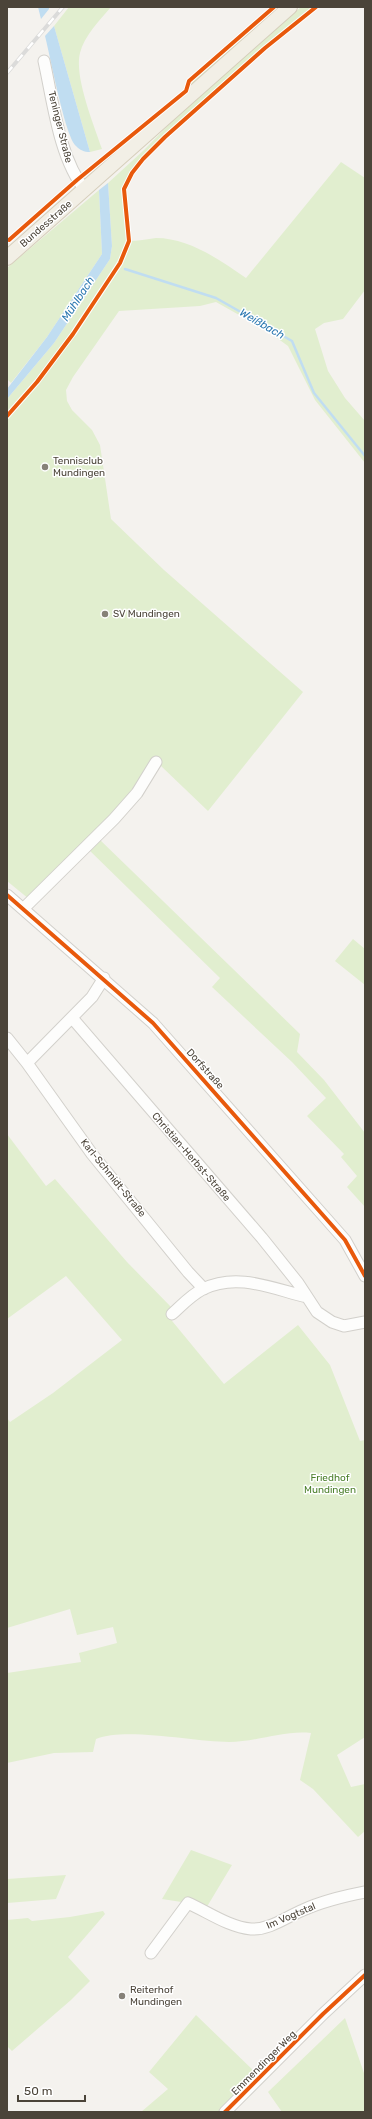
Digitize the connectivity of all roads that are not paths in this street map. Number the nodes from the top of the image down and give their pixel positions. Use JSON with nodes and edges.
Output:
{"nodes":[{"id":1,"x":290,"y":7,"type":"edge"},
{"id":2,"x":44,"y":61,"type":"dead end"},
{"id":3,"x":85,"y":190,"type":"junction"},
{"id":4,"x":7,"y":258,"type":"edge"},
{"id":5,"x":156,"y":762,"type":"dead end"},
{"id":6,"x":7,"y":895,"type":"edge"},
{"id":7,"x":23,"y":908,"type":"junction"},
{"id":8,"x":104,"y":978,"type":"junction"},
{"id":9,"x":73,"y":1019,"type":"junction"},
{"id":10,"x":7,"y":1038,"type":"edge"},
{"id":11,"x":27,"y":1063,"type":"junction"},
{"id":12,"x":365,"y":1276,"type":"edge"},
{"id":13,"x":204,"y":1289,"type":"junction"},
{"id":14,"x":307,"y":1297,"type":"junction"},
{"id":15,"x":172,"y":1314,"type":"dead end"},
{"id":16,"x":365,"y":1322,"type":"edge"},
{"id":17,"x":365,"y":1892,"type":"edge"},
{"id":18,"x":151,"y":1954,"type":"dead end"},
{"id":19,"x":365,"y":1975,"type":"edge"},
{"id":20,"x":225,"y":2112,"type":"edge"}],
"edges":[{"from":1,"to":3,"type":"main road","name":"Bundesstraße"},
{"from":2,"to":3,"type":"street","name":"Teninger Straße"},
{"from":3,"to":4,"type":"main road","name":"Bundesstraße"},
{"from":5,"to":7,"type":"street"},
{"from":6,"to":7,"type":"street","name":"Dorfstraße"},
{"from":7,"to":8,"type":"street","name":"Dorfstraße"},
{"from":8,"to":9,"type":"street"},
{"from":8,"to":12,"type":"street","name":"Dorfstraße"},
{"from":9,"to":11,"type":"street"},
{"from":9,"to":14,"type":"street","name":"Christian-Herbst-Straße"},
{"from":10,"to":11,"type":"street","name":"Karl-Schmidt-Straße"},
{"from":11,"to":13,"type":"street","name":"Karl-Schmidt-Straße"},
{"from":13,"to":14,"type":"street"},
{"from":13,"to":15,"type":"street"},
{"from":14,"to":16,"type":"street"},
{"from":17,"to":18,"type":"street","name":"Im Vogtstal"},
{"from":19,"to":20,"type":"street","name":"Emmendinger Weg"}]}
